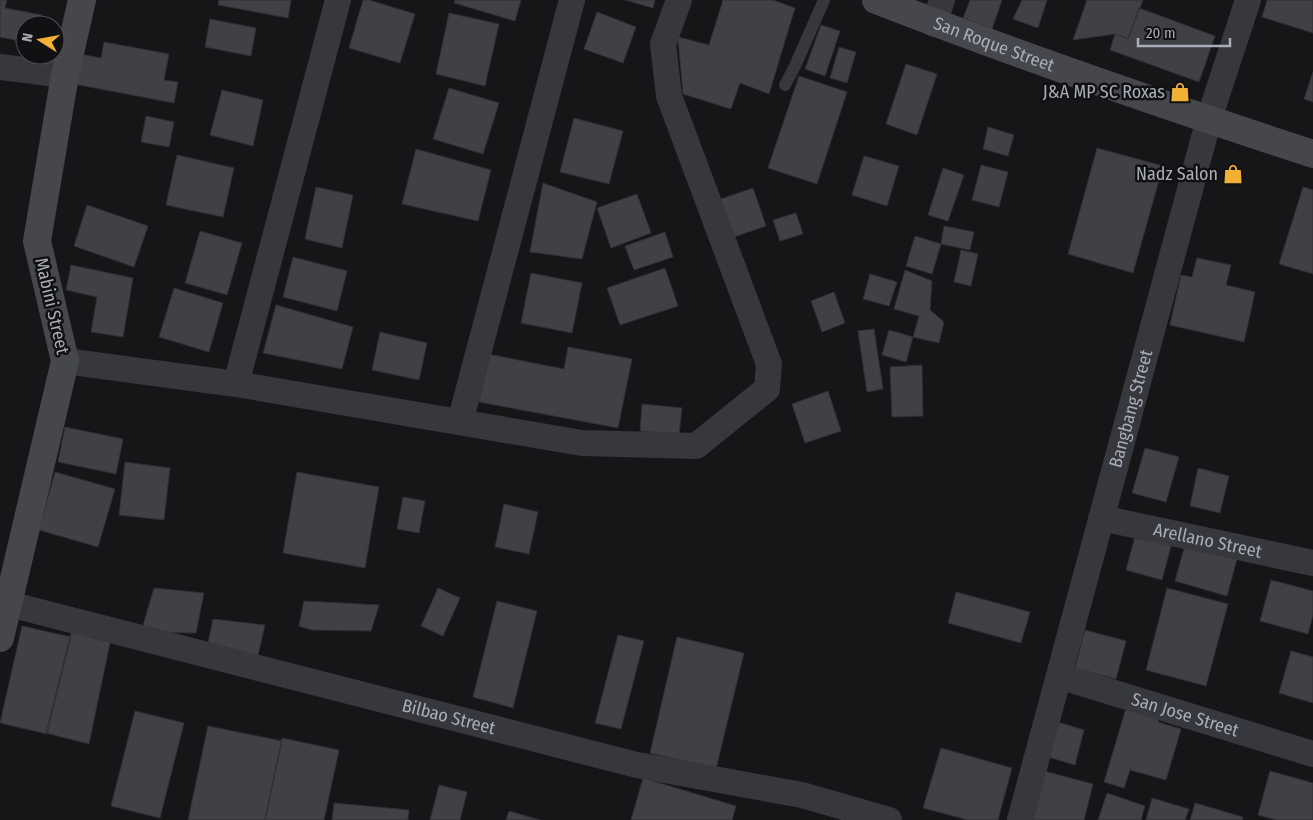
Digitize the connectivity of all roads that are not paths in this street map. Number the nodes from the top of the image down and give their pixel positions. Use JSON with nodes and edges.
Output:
{"nodes":[{"id":1,"x":82,"y":0,"type":"edge"},
{"id":2,"x":338,"y":0,"type":"edge"},
{"id":3,"x":572,"y":0,"type":"edge"},
{"id":4,"x":679,"y":0,"type":"edge"},
{"id":5,"x":824,"y":0,"type":"edge"},
{"id":6,"x":876,"y":0,"type":"edge"},
{"id":7,"x":1248,"y":0,"type":"edge"},
{"id":8,"x":938,"y":12,"type":"edge"},
{"id":9,"x":0,"y":67,"type":"edge"},
{"id":10,"x":65,"y":75,"type":"junction"},
{"id":11,"x":785,"y":85,"type":"dead end"},
{"id":12,"x":1209,"y":120,"type":"junction"},
{"id":13,"x":1313,"y":154,"type":"edge"},
{"id":14,"x":65,"y":361,"type":"junction"},
{"id":15,"x":236,"y":384,"type":"junction"},
{"id":16,"x":460,"y":422,"type":"junction"},
{"id":17,"x":1101,"y":518,"type":"junction"},
{"id":18,"x":1313,"y":563,"type":"edge"},
{"id":19,"x":9,"y":604,"type":"junction"},
{"id":20,"x":0,"y":638,"type":"edge"},
{"id":21,"x":1059,"y":676,"type":"junction"},
{"id":22,"x":1313,"y":754,"type":"edge"},
{"id":23,"x":889,"y":820,"type":"edge"},
{"id":24,"x":1020,"y":820,"type":"edge"}],
"edges":[{"from":1,"to":10,"type":"main road","name":"Mabini Street"},
{"from":2,"to":15,"type":"street"},
{"from":3,"to":16,"type":"street"},
{"from":4,"to":16,"type":"street"},
{"from":5,"to":11,"type":"lane"},
{"from":6,"to":8,"type":"main road","name":"San Roque Street"},
{"from":7,"to":12,"type":"street","name":"Bangbang Street"},
{"from":8,"to":12,"type":"main road","name":"San Roque Street"},
{"from":9,"to":10,"type":"street"},
{"from":10,"to":14,"type":"main road","name":"Mabini Street"},
{"from":12,"to":13,"type":"main road","name":"San Roque Street"},
{"from":12,"to":17,"type":"street","name":"Bangbang Street"},
{"from":14,"to":15,"type":"street"},
{"from":14,"to":19,"type":"main road","name":"Mabini Street"},
{"from":15,"to":16,"type":"street"},
{"from":17,"to":18,"type":"street","name":"Arellano Street"},
{"from":17,"to":21,"type":"street","name":"Bangbang Street"},
{"from":19,"to":20,"type":"main road","name":"Mabini Street"},
{"from":19,"to":23,"type":"street","name":"Bilbao Street"},
{"from":21,"to":22,"type":"street","name":"San Jose Street"},
{"from":21,"to":24,"type":"street","name":"Bangbang Street"}]}
